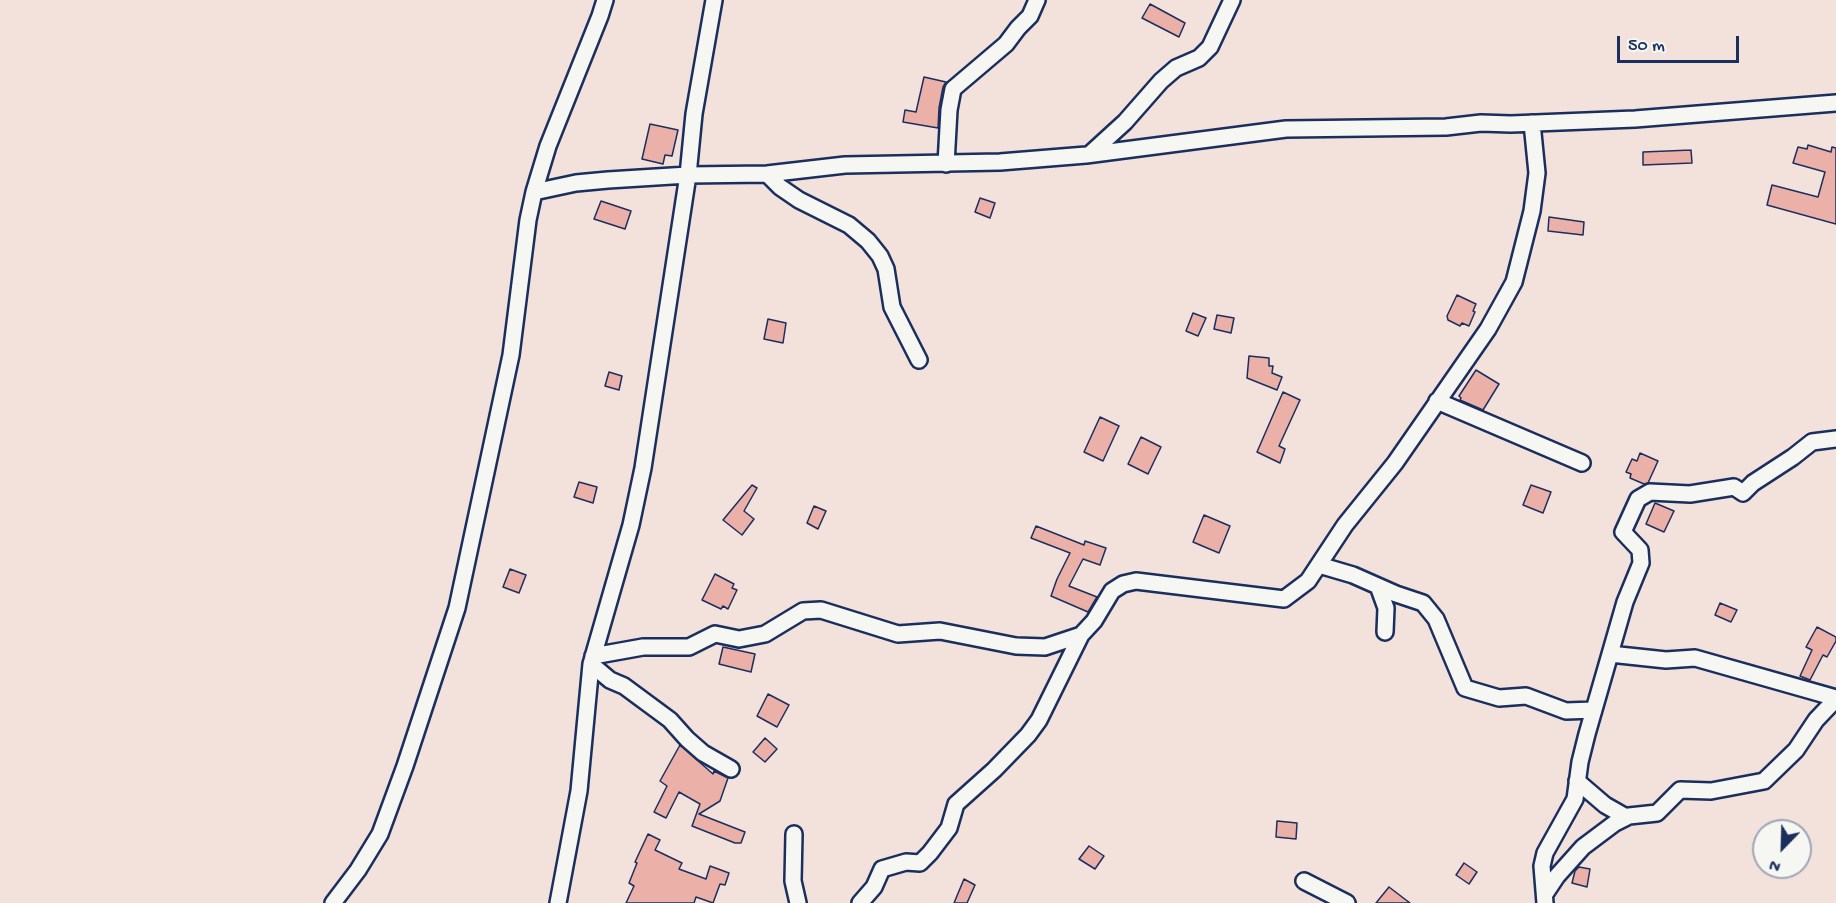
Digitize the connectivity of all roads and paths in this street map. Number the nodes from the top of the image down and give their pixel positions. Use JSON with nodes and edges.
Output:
{"nodes":[{"id":1,"x":605,"y":0,"type":"edge"},
{"id":2,"x":714,"y":0,"type":"edge"},
{"id":3,"x":1036,"y":0,"type":"edge"},
{"id":4,"x":1232,"y":0,"type":"edge"},
{"id":5,"x":1836,"y":103,"type":"edge"},
{"id":6,"x":1532,"y":123,"type":"junction"},
{"id":7,"x":1091,"y":153,"type":"junction"},
{"id":8,"x":946,"y":164,"type":"junction"},
{"id":9,"x":767,"y":174,"type":"junction"},
{"id":10,"x":688,"y":175,"type":"junction"},
{"id":11,"x":534,"y":192,"type":"junction"},
{"id":12,"x":919,"y":360,"type":"dead end"},
{"id":13,"x":1437,"y":401,"type":"junction"},
{"id":14,"x":1836,"y":439,"type":"edge"},
{"id":15,"x":1582,"y":462,"type":"dead end"},
{"id":16,"x":1319,"y":565,"type":"junction"},
{"id":17,"x":1378,"y":586,"type":"junction"},
{"id":18,"x":1385,"y":632,"type":"dead end"},
{"id":19,"x":1081,"y":635,"type":"junction"},
{"id":20,"x":1610,"y":654,"type":"junction"},
{"id":21,"x":592,"y":660,"type":"junction"},
{"id":22,"x":1836,"y":698,"type":"edge"},
{"id":23,"x":1594,"y":710,"type":"junction"},
{"id":24,"x":731,"y":769,"type":"dead end"},
{"id":25,"x":1577,"y":781,"type":"junction"},
{"id":26,"x":1626,"y":817,"type":"junction"},
{"id":27,"x":794,"y":834,"type":"dead end"},
{"id":28,"x":1304,"y":880,"type":"dead end"},
{"id":29,"x":1545,"y":899,"type":"edge"},
{"id":30,"x":333,"y":903,"type":"edge"},
{"id":31,"x":558,"y":903,"type":"edge"},
{"id":32,"x":798,"y":903,"type":"edge"},
{"id":33,"x":860,"y":903,"type":"edge"},
{"id":34,"x":1347,"y":903,"type":"edge"}],
"edges":[{"from":1,"to":11,"type":"street"},
{"from":2,"to":10,"type":"street"},
{"from":3,"to":8,"type":"street"},
{"from":4,"to":7,"type":"street"},
{"from":5,"to":6,"type":"street"},
{"from":6,"to":7,"type":"street"},
{"from":6,"to":13,"type":"street"},
{"from":7,"to":8,"type":"street"},
{"from":8,"to":9,"type":"street"},
{"from":9,"to":10,"type":"street"},
{"from":9,"to":12,"type":"street"},
{"from":10,"to":11,"type":"street"},
{"from":10,"to":21,"type":"street"},
{"from":11,"to":30,"type":"street"},
{"from":13,"to":15,"type":"street"},
{"from":13,"to":16,"type":"street"},
{"from":14,"to":20,"type":"street"},
{"from":16,"to":17,"type":"street"},
{"from":16,"to":19,"type":"street"},
{"from":17,"to":18,"type":"street"},
{"from":17,"to":23,"type":"street"},
{"from":19,"to":21,"type":"street"},
{"from":19,"to":33,"type":"street"},
{"from":20,"to":22,"type":"street"},
{"from":20,"to":23,"type":"street"},
{"from":21,"to":24,"type":"street"},
{"from":21,"to":31,"type":"street"},
{"from":22,"to":26,"type":"street"},
{"from":23,"to":25,"type":"street"},
{"from":25,"to":26,"type":"street"},
{"from":25,"to":29,"type":"street"},
{"from":26,"to":29,"type":"street"},
{"from":27,"to":32,"type":"street"},
{"from":28,"to":34,"type":"street"}]}
